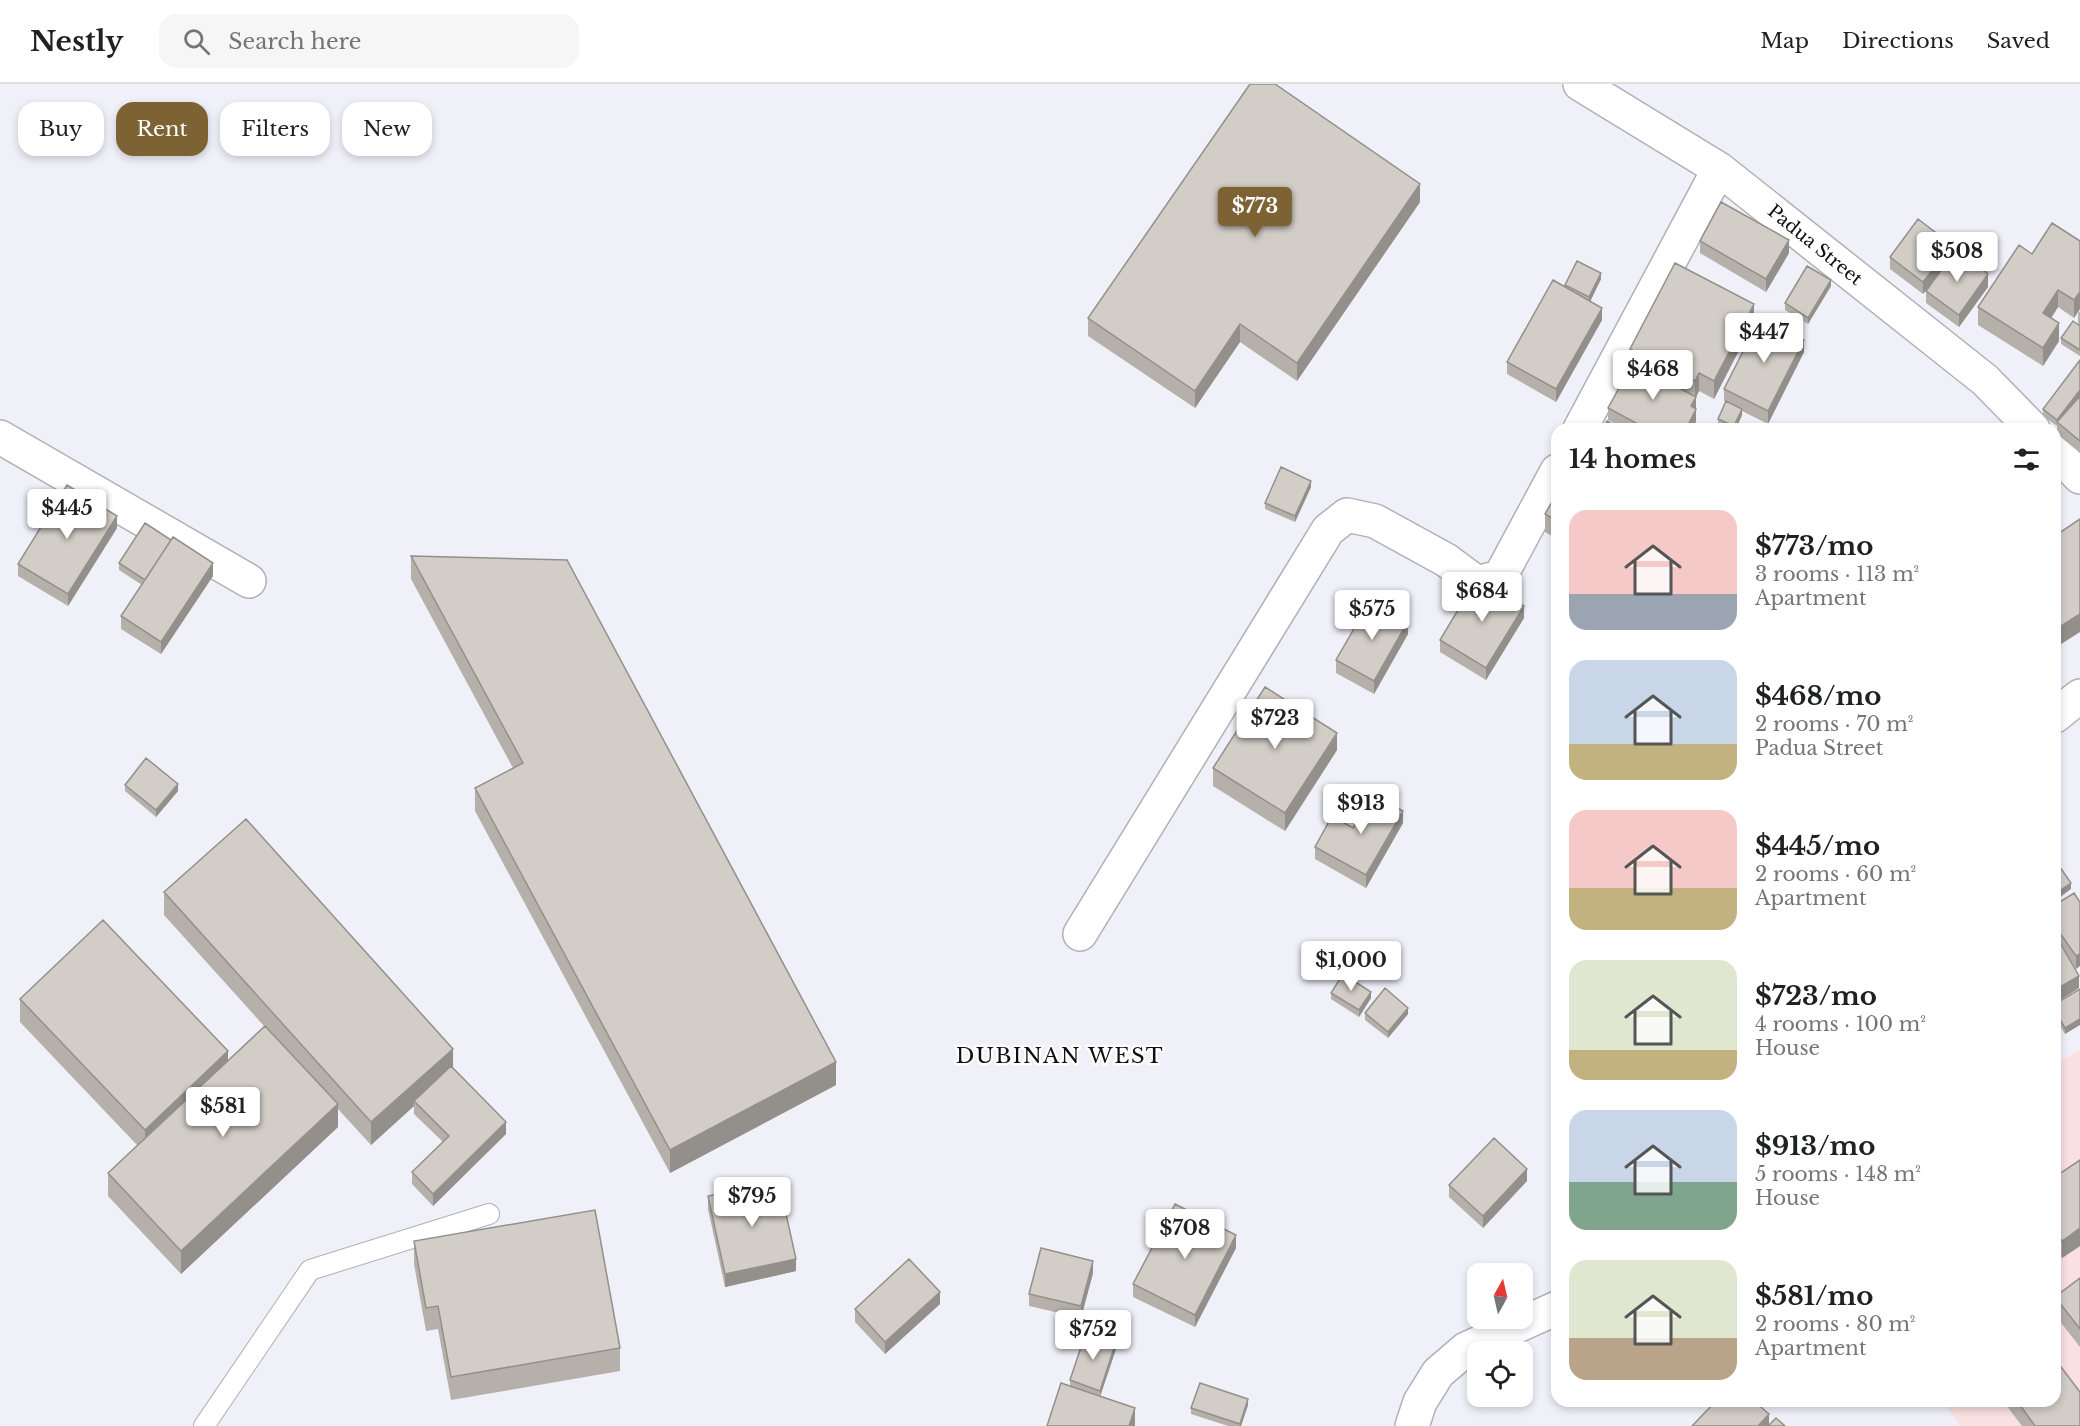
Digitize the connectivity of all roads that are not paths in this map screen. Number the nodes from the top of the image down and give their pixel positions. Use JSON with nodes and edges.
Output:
{"nodes":[{"id":1,"x":1580,"y":84,"type":"edge"},
{"id":2,"x":1719,"y":169,"type":"junction"},
{"id":3,"x":1583,"y":423,"type":"edge"},
{"id":4,"x":2027,"y":423,"type":"edge"},
{"id":5,"x":0,"y":437,"type":"edge"},
{"id":6,"x":2061,"y":457,"type":"edge"},
{"id":7,"x":2080,"y":477,"type":"edge"},
{"id":8,"x":1551,"y":482,"type":"edge"},
{"id":9,"x":249,"y":581,"type":"dead end"},
{"id":10,"x":2080,"y":696,"type":"edge"},
{"id":11,"x":2061,"y":711,"type":"edge"},
{"id":12,"x":1080,"y":934,"type":"dead end"},
{"id":13,"x":489,"y":1214,"type":"dead end"},
{"id":14,"x":1551,"y":1311,"type":"edge"},
{"id":15,"x":204,"y":1426,"type":"edge"},
{"id":16,"x":1412,"y":1426,"type":"edge"}],
"edges":[{"from":1,"to":2,"type":"street","name":"Padua Street"},
{"from":2,"to":3,"type":"street"},
{"from":2,"to":4,"type":"street","name":"Padua Street"},
{"from":5,"to":9,"type":"street"},
{"from":6,"to":7,"type":"street"},
{"from":8,"to":12,"type":"street"},
{"from":10,"to":11,"type":"street"},
{"from":13,"to":15,"type":"lane"},
{"from":14,"to":16,"type":"street"}]}
